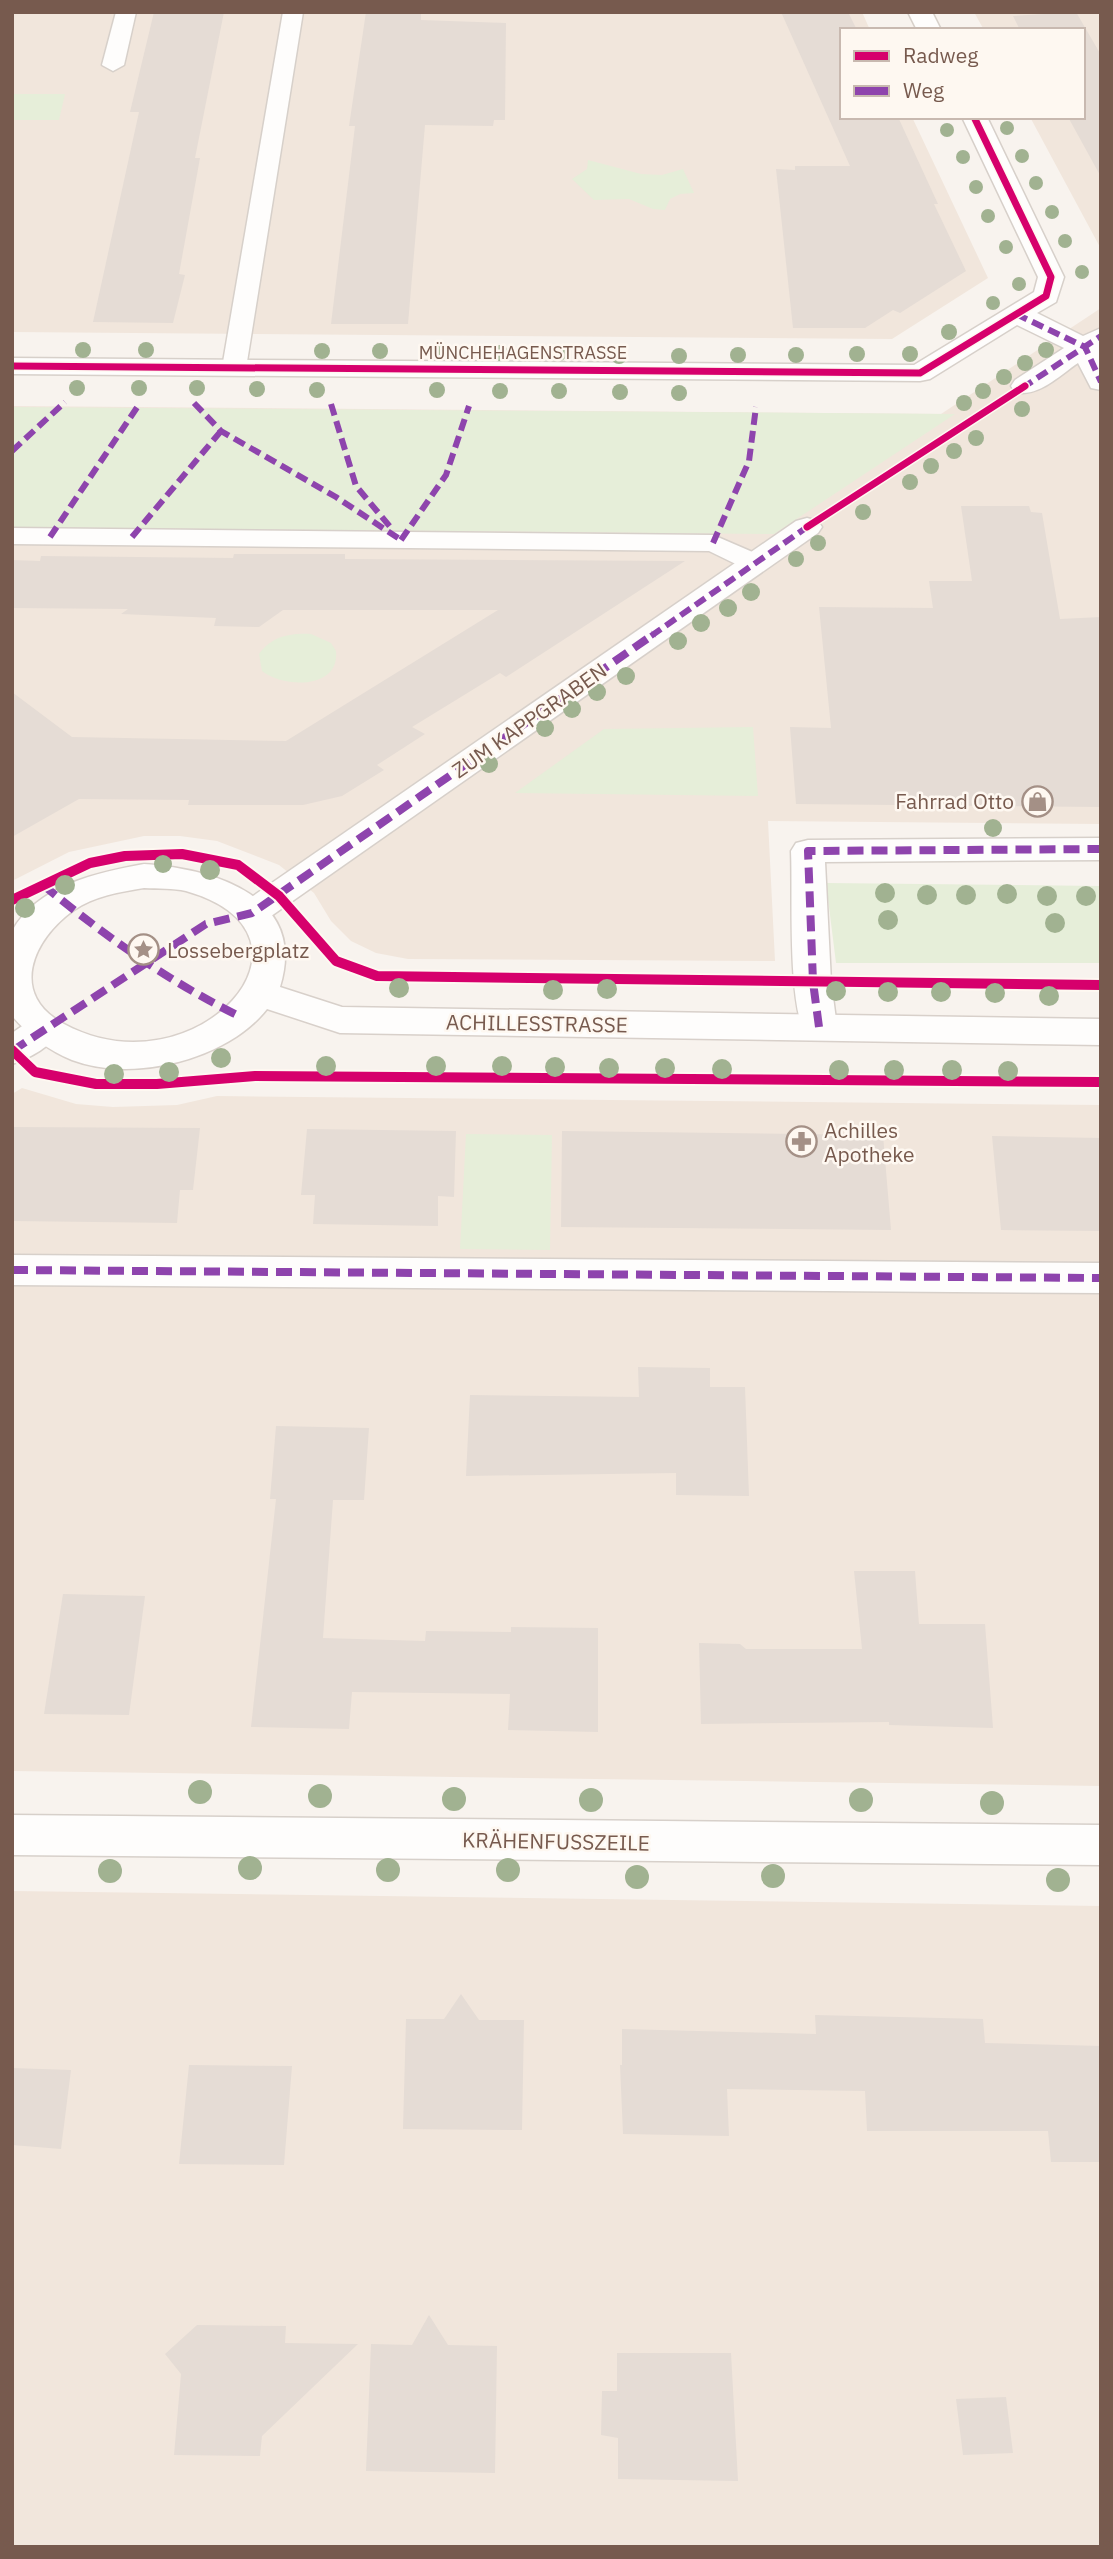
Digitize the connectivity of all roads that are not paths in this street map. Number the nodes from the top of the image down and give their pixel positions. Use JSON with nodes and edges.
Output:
{"nodes":[{"id":1,"x":126,"y":12,"type":"edge"},
{"id":2,"x":293,"y":12,"type":"edge"},
{"id":3,"x":920,"y":12,"type":"edge"},
{"id":4,"x":928,"y":28,"type":"edge"},
{"id":5,"x":113,"y":65,"type":"dead end"},
{"id":6,"x":975,"y":119,"type":"edge"},
{"id":7,"x":1016,"y":314,"type":"junction"},
{"id":8,"x":1093,"y":342,"type":"edge"},
{"id":9,"x":12,"y":366,"type":"edge"},
{"id":10,"x":234,"y":368,"type":"junction"},
{"id":11,"x":1101,"y":382,"type":"edge"},
{"id":12,"x":1025,"y":386,"type":"dead end"},
{"id":13,"x":807,"y":527,"type":"dead end"},
{"id":14,"x":12,"y":536,"type":"edge"},
{"id":15,"x":755,"y":563,"type":"junction"},
{"id":16,"x":1101,"y":849,"type":"edge"},
{"id":17,"x":252,"y":913,"type":"junction"},
{"id":18,"x":13,"y":965,"type":"edge"},
{"id":19,"x":260,"y":993,"type":"junction"},
{"id":20,"x":819,"y":1027,"type":"junction"},
{"id":21,"x":44,"y":1029,"type":"junction"},
{"id":22,"x":1101,"y":1032,"type":"edge"},
{"id":23,"x":12,"y":1051,"type":"edge"},
{"id":24,"x":12,"y":1270,"type":"edge"},
{"id":25,"x":1101,"y":1278,"type":"edge"},
{"id":26,"x":12,"y":1835,"type":"edge"},
{"id":27,"x":1101,"y":1845,"type":"edge"}],
"edges":[{"from":1,"to":5,"type":"lane"},
{"from":2,"to":10,"type":"lane"},
{"from":3,"to":4,"type":"street"},
{"from":6,"to":7,"type":"street","name":"MÜNCHEHAGENSTRASSE"},
{"from":7,"to":8,"type":"street"},
{"from":7,"to":10,"type":"street","name":"MÜNCHEHAGENSTRASSE"},
{"from":8,"to":11,"type":"street"},
{"from":8,"to":12,"type":"street"},
{"from":9,"to":10,"type":"street","name":"MÜNCHEHAGENSTRASSE"},
{"from":13,"to":15,"type":"street","name":"ZUM KAPPGRABEN"},
{"from":14,"to":15,"type":"lane"},
{"from":15,"to":17,"type":"street","name":"ZUM KAPPGRABEN"},
{"from":16,"to":20,"type":"street"},
{"from":17,"to":18,"type":"street"},
{"from":17,"to":19,"type":"street"},
{"from":18,"to":21,"type":"street"},
{"from":19,"to":20,"type":"street","name":"ACHILLESSTRASSE"},
{"from":19,"to":21,"type":"street"},
{"from":20,"to":22,"type":"street","name":"ACHILLESSTRASSE"},
{"from":21,"to":23,"type":"street"},
{"from":24,"to":25,"type":"street"},
{"from":26,"to":27,"type":"street","name":"KRÄHENFUSSZEILE"}]}
